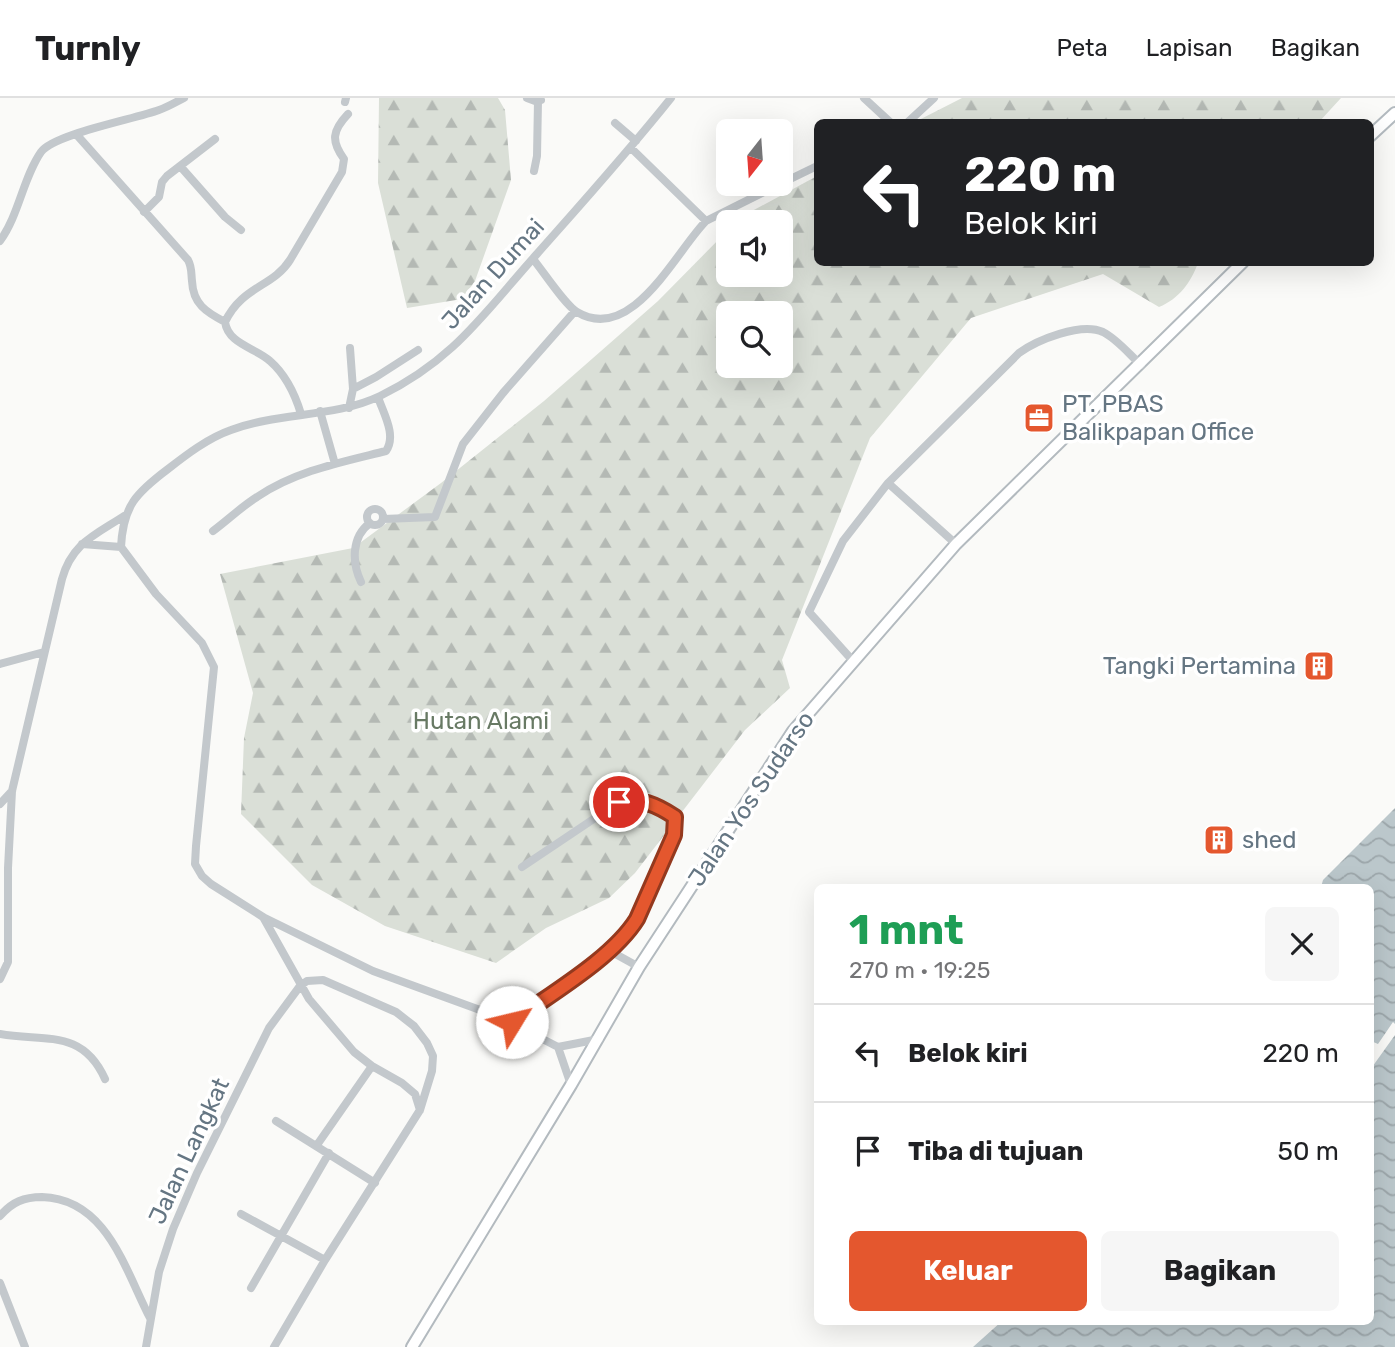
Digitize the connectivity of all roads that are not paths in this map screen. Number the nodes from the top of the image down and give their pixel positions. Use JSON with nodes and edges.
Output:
{"nodes":[{"id":1,"x":184,"y":98,"type":"edge"},
{"id":2,"x":527,"y":98,"type":"edge"},
{"id":3,"x":671,"y":98,"type":"edge"},
{"id":4,"x":864,"y":98,"type":"edge"},
{"id":5,"x":934,"y":98,"type":"edge"},
{"id":6,"x":541,"y":99,"type":"edge"},
{"id":7,"x":1395,"y":113,"type":"edge"},
{"id":8,"x":348,"y":114,"type":"dead end"},
{"id":9,"x":887,"y":119,"type":"edge"},
{"id":10,"x":911,"y":119,"type":"edge"},
{"id":11,"x":615,"y":123,"type":"dead end"},
{"id":12,"x":1374,"y":132,"type":"edge"},
{"id":13,"x":76,"y":134,"type":"junction"},
{"id":14,"x":215,"y":139,"type":"dead end"},
{"id":15,"x":634,"y":145,"type":"junction"},
{"id":16,"x":180,"y":166,"type":"junction"},
{"id":17,"x":814,"y":167,"type":"edge"},
{"id":18,"x":534,"y":171,"type":"dead end"},
{"id":19,"x":793,"y":178,"type":"edge"},
{"id":20,"x":756,"y":196,"type":"edge"},
{"id":21,"x":144,"y":212,"type":"junction"},
{"id":22,"x":706,"y":221,"type":"junction"},
{"id":23,"x":241,"y":230,"type":"dead end"},
{"id":24,"x":0,"y":242,"type":"edge"},
{"id":25,"x":533,"y":259,"type":"junction"},
{"id":26,"x":1239,"y":266,"type":"edge"},
{"id":27,"x":575,"y":311,"type":"junction"},
{"id":28,"x":225,"y":323,"type":"junction"},
{"id":29,"x":351,"y":348,"type":"dead end"},
{"id":30,"x":418,"y":349,"type":"dead end"},
{"id":31,"x":1140,"y":365,"type":"junction"},
{"id":32,"x":353,"y":389,"type":"junction"},
{"id":33,"x":378,"y":397,"type":"junction"},
{"id":34,"x":349,"y":408,"type":"junction"},
{"id":35,"x":320,"y":411,"type":"junction"},
{"id":36,"x":301,"y":414,"type":"junction"},
{"id":37,"x":335,"y":464,"type":"junction"},
{"id":38,"x":888,"y":483,"type":"junction"},
{"id":39,"x":124,"y":516,"type":"junction"},
{"id":40,"x":383,"y":519,"type":"junction"},
{"id":41,"x":370,"y":523,"type":"junction"},
{"id":42,"x":213,"y":531,"type":"dead end"},
{"id":43,"x":82,"y":544,"type":"junction"},
{"id":44,"x":956,"y":544,"type":"junction"},
{"id":45,"x":121,"y":547,"type":"junction"},
{"id":46,"x":361,"y":582,"type":"dead end"},
{"id":47,"x":44,"y":652,"type":"junction"},
{"id":48,"x":853,"y":661,"type":"junction"},
{"id":49,"x":0,"y":664,"type":"edge"},
{"id":50,"x":12,"y":791,"type":"junction"},
{"id":51,"x":0,"y":804,"type":"edge"},
{"id":52,"x":522,"y":867,"type":"dead end"},
{"id":53,"x":263,"y":917,"type":"junction"},
{"id":54,"x":610,"y":951,"type":"junction"},
{"id":55,"x":639,"y":967,"type":"junction"},
{"id":56,"x":0,"y":979,"type":"edge"},
{"id":57,"x":300,"y":986,"type":"junction"},
{"id":58,"x":512,"y":1022,"type":"junction"},
{"id":59,"x":0,"y":1034,"type":"edge"},
{"id":60,"x":599,"y":1039,"type":"junction"},
{"id":61,"x":558,"y":1047,"type":"junction"},
{"id":62,"x":372,"y":1066,"type":"junction"},
{"id":63,"x":104,"y":1079,"type":"dead end"},
{"id":64,"x":572,"y":1085,"type":"junction"},
{"id":65,"x":420,"y":1110,"type":"junction"},
{"id":66,"x":276,"y":1121,"type":"dead end"},
{"id":67,"x":317,"y":1145,"type":"junction"},
{"id":68,"x":329,"y":1153,"type":"junction"},
{"id":69,"x":375,"y":1183,"type":"junction"},
{"id":70,"x":241,"y":1214,"type":"dead end"},
{"id":71,"x":0,"y":1216,"type":"edge"},
{"id":72,"x":281,"y":1234,"type":"junction"},
{"id":73,"x":325,"y":1259,"type":"junction"},
{"id":74,"x":0,"y":1283,"type":"edge"},
{"id":75,"x":251,"y":1288,"type":"dead end"},
{"id":76,"x":150,"y":1318,"type":"junction"},
{"id":77,"x":25,"y":1347,"type":"edge"},
{"id":78,"x":146,"y":1347,"type":"edge"},
{"id":79,"x":274,"y":1347,"type":"edge"},
{"id":80,"x":412,"y":1347,"type":"edge"}],
"edges":[{"from":1,"to":13,"type":"street"},
{"from":2,"to":6,"type":"street"},
{"from":3,"to":15,"type":"street","name":"Jalan Dumai"},
{"from":4,"to":9,"type":"street"},
{"from":5,"to":10,"type":"street"},
{"from":6,"to":18,"type":"street"},
{"from":7,"to":12,"type":"main road"},
{"from":8,"to":28,"type":"street"},
{"from":11,"to":15,"type":"street"},
{"from":13,"to":21,"type":"street"},
{"from":13,"to":24,"type":"street"},
{"from":14,"to":16,"type":"street"},
{"from":15,"to":22,"type":"street"},
{"from":15,"to":25,"type":"street","name":"Jalan Dumai"},
{"from":16,"to":21,"type":"street"},
{"from":16,"to":23,"type":"street"},
{"from":17,"to":19,"type":"street"},
{"from":20,"to":22,"type":"street"},
{"from":21,"to":28,"type":"street"},
{"from":22,"to":27,"type":"street"},
{"from":25,"to":27,"type":"street"},
{"from":25,"to":33,"type":"street","name":"Jalan Dumai"},
{"from":26,"to":31,"type":"main road","name":"Jalan Yos Sudarso"},
{"from":27,"to":40,"type":"street"},
{"from":28,"to":36,"type":"street"},
{"from":29,"to":32,"type":"street"},
{"from":30,"to":32,"type":"street"},
{"from":31,"to":38,"type":"street"},
{"from":31,"to":44,"type":"main road","name":"Jalan Yos Sudarso"},
{"from":32,"to":34,"type":"street"},
{"from":33,"to":34,"type":"street","name":"Jalan Dumai"},
{"from":33,"to":37,"type":"street"},
{"from":34,"to":35,"type":"street","name":"Jalan Dumai"},
{"from":35,"to":36,"type":"street","name":"Jalan Dumai"},
{"from":35,"to":37,"type":"street"},
{"from":36,"to":39,"type":"street","name":"Jalan Dumai"},
{"from":37,"to":42,"type":"street"},
{"from":38,"to":44,"type":"street"},
{"from":38,"to":48,"type":"street"},
{"from":39,"to":43,"type":"street"},
{"from":39,"to":45,"type":"street"},
{"from":40,"to":41,"type":"street"},
{"from":40,"to":41,"type":"street"},
{"from":41,"to":46,"type":"street"},
{"from":43,"to":45,"type":"street"},
{"from":43,"to":47,"type":"street"},
{"from":44,"to":48,"type":"main road","name":"Jalan Yos Sudarso"},
{"from":45,"to":53,"type":"street"},
{"from":47,"to":49,"type":"street"},
{"from":47,"to":50,"type":"street"},
{"from":48,"to":55,"type":"main road","name":"Jalan Yos Sudarso"},
{"from":50,"to":51,"type":"street"},
{"from":50,"to":56,"type":"street"},
{"from":52,"to":54,"type":"street"},
{"from":53,"to":57,"type":"street"},
{"from":53,"to":58,"type":"street"},
{"from":54,"to":55,"type":"street"},
{"from":54,"to":58,"type":"street"},
{"from":55,"to":60,"type":"main road","name":"Jalan Yos Sudarso"},
{"from":57,"to":62,"type":"street"},
{"from":57,"to":65,"type":"street"},
{"from":57,"to":76,"type":"street","name":"Jalan Langkat"},
{"from":58,"to":61,"type":"street"},
{"from":59,"to":63,"type":"street"},
{"from":60,"to":61,"type":"street"},
{"from":60,"to":64,"type":"main road","name":"Jalan Yos Sudarso"},
{"from":61,"to":64,"type":"street"},
{"from":62,"to":65,"type":"street"},
{"from":62,"to":67,"type":"street"},
{"from":64,"to":80,"type":"main road","name":"Jalan Yos Sudarso"},
{"from":65,"to":69,"type":"street"},
{"from":66,"to":67,"type":"street"},
{"from":67,"to":68,"type":"street"},
{"from":68,"to":69,"type":"street"},
{"from":68,"to":72,"type":"street"},
{"from":69,"to":73,"type":"street"},
{"from":70,"to":72,"type":"street"},
{"from":71,"to":76,"type":"street"},
{"from":72,"to":73,"type":"street"},
{"from":72,"to":75,"type":"street"},
{"from":73,"to":79,"type":"street"},
{"from":74,"to":77,"type":"street"},
{"from":76,"to":78,"type":"street","name":"Jalan Langkat"}]}
